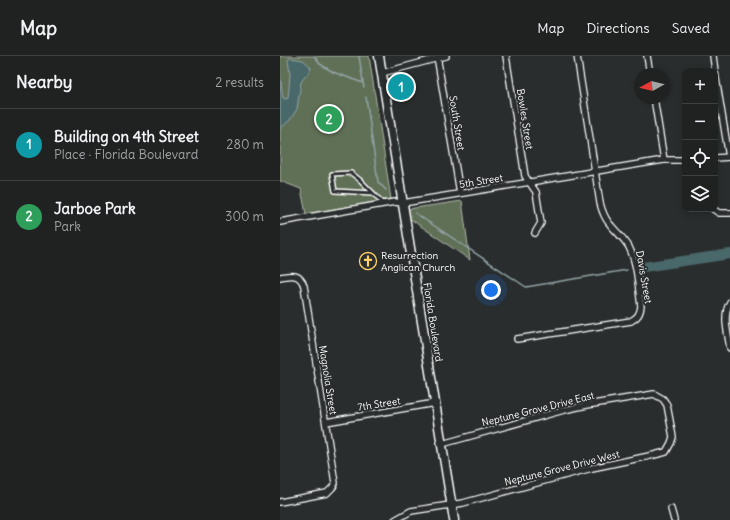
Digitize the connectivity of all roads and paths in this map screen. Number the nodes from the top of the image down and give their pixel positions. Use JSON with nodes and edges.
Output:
{"nodes":[{"id":1,"x":379,"y":56,"type":"edge"},
{"id":2,"x":446,"y":56,"type":"edge"},
{"id":3,"x":506,"y":56,"type":"edge"},
{"id":4,"x":577,"y":56,"type":"edge"},
{"id":5,"x":647,"y":56,"type":"edge"},
{"id":6,"x":712,"y":56,"type":"edge"},
{"id":7,"x":438,"y":57,"type":"edge"},
{"id":8,"x":649,"y":68,"type":"edge"},
{"id":9,"x":714,"y":68,"type":"edge"},
{"id":10,"x":382,"y":73,"type":"junction"},
{"id":11,"x":718,"y":89,"type":"edge"},
{"id":12,"x":655,"y":104,"type":"edge"},
{"id":13,"x":729,"y":157,"type":"edge"},
{"id":14,"x":718,"y":158,"type":"edge"},
{"id":15,"x":664,"y":160,"type":"junction"},
{"id":16,"x":682,"y":160,"type":"edge"},
{"id":17,"x":596,"y":172,"type":"junction"},
{"id":18,"x":530,"y":183,"type":"junction"},
{"id":19,"x":374,"y":193,"type":"junction"},
{"id":20,"x":460,"y":193,"type":"junction"},
{"id":21,"x":403,"y":203,"type":"junction"},
{"id":22,"x":384,"y":204,"type":"junction"},
{"id":23,"x":718,"y":212,"type":"edge"},
{"id":24,"x":730,"y":213,"type":"edge"},
{"id":25,"x":280,"y":222,"type":"edge"},
{"id":26,"x":535,"y":233,"type":"dead end"},
{"id":27,"x":280,"y":277,"type":"edge"},
{"id":28,"x":730,"y":302,"type":"edge"},
{"id":29,"x":516,"y":339,"type":"dead end"},
{"id":30,"x":730,"y":348,"type":"edge"},
{"id":31,"x":436,"y":403,"type":"junction"},
{"id":32,"x":670,"y":420,"type":"joint"},
{"id":33,"x":326,"y":422,"type":"junction"},
{"id":34,"x":442,"y":444,"type":"junction"},
{"id":35,"x":280,"y":502,"type":"edge"},
{"id":36,"x":452,"y":505,"type":"junction"},
{"id":37,"x":671,"y":508,"type":"dead end"},
{"id":38,"x":395,"y":520,"type":"edge"},
{"id":39,"x":454,"y":520,"type":"edge"},
{"id":40,"x":674,"y":520,"type":"edge"}],
"edges":[{"from":1,"to":10,"type":"street","name":"Florida Boulevard"},
{"from":2,"to":7,"type":"street"},
{"from":3,"to":18,"type":"street","name":"Bowles Street"},
{"from":4,"to":17,"type":"street","name":"Davis Street"},
{"from":5,"to":8,"type":"street"},
{"from":6,"to":9,"type":"street"},
{"from":7,"to":10,"type":"street"},
{"from":7,"to":20,"type":"street","name":"South Street"},
{"from":10,"to":21,"type":"street","name":"Florida Boulevard"},
{"from":11,"to":13,"type":"street"},
{"from":12,"to":15,"type":"street"},
{"from":13,"to":14,"type":"street"},
{"from":15,"to":16,"type":"street","name":"5th Street"},
{"from":15,"to":17,"type":"street","name":"5th Street"},
{"from":17,"to":18,"type":"street","name":"5th Street"},
{"from":17,"to":29,"type":"street","name":"Davis Street"},
{"from":18,"to":20,"type":"street","name":"5th Street"},
{"from":18,"to":26,"type":"street","name":"Bowles Street"},
{"from":19,"to":19,"type":"lane"},
{"from":19,"to":22,"type":"lane"},
{"from":20,"to":21,"type":"street","name":"5th Street"},
{"from":21,"to":22,"type":"street","name":"5th Street"},
{"from":21,"to":31,"type":"street","name":"Florida Boulevard"},
{"from":22,"to":25,"type":"street","name":"5th Street"},
{"from":23,"to":24,"type":"street"},
{"from":27,"to":33,"type":"street","name":"Magnolia Street"},
{"from":28,"to":30,"type":"street"},
{"from":31,"to":33,"type":"street","name":"7th Street"},
{"from":31,"to":34,"type":"street","name":"Florida Boulevard"},
{"from":32,"to":34,"type":"street","name":"Neptune Grove Drive East"},
{"from":32,"to":36,"type":"street","name":"Neptune Grove Drive West"},
{"from":33,"to":35,"type":"street","name":"Magnolia Street"},
{"from":34,"to":36,"type":"street","name":"Florida Boulevard"},
{"from":36,"to":38,"type":"street"},
{"from":36,"to":39,"type":"street","name":"Florida Boulevard"},
{"from":37,"to":40,"type":"street"}]}
